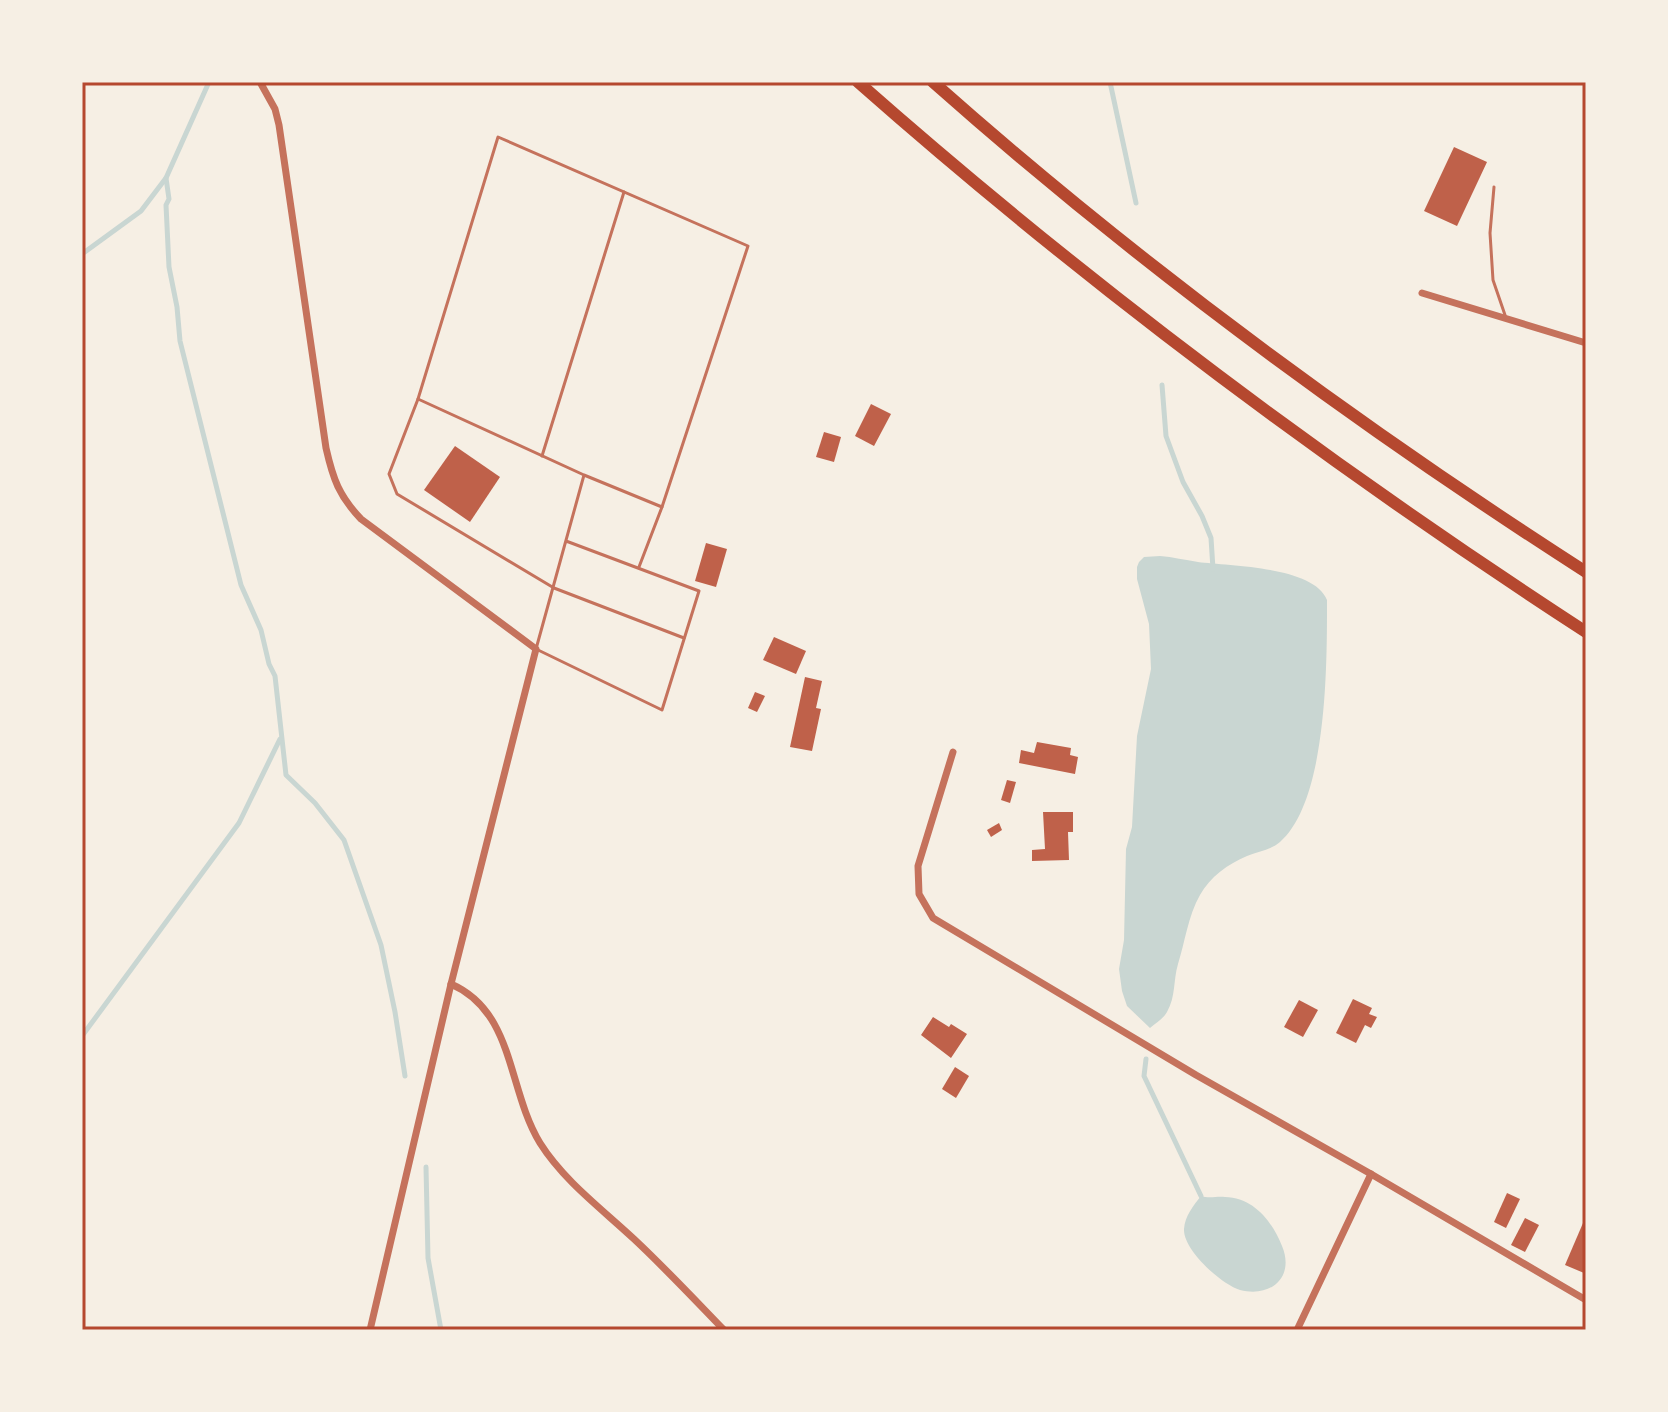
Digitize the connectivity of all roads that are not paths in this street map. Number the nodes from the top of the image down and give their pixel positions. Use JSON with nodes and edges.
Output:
{"nodes":[{"id":1,"x":260,"y":82,"type":"edge"},
{"id":2,"x":858,"y":82,"type":"edge"},
{"id":3,"x":933,"y":82,"type":"edge"},
{"id":4,"x":1494,"y":187,"type":"dead end"},
{"id":5,"x":624,"y":192,"type":"junction"},
{"id":6,"x":1422,"y":293,"type":"dead end"},
{"id":7,"x":1506,"y":318,"type":"junction"},
{"id":8,"x":1586,"y":343,"type":"edge"},
{"id":9,"x":418,"y":399,"type":"junction"},
{"id":10,"x":542,"y":456,"type":"junction"},
{"id":11,"x":584,"y":475,"type":"junction"},
{"id":12,"x":662,"y":507,"type":"junction"},
{"id":13,"x":566,"y":541,"type":"junction"},
{"id":14,"x":639,"y":568,"type":"junction"},
{"id":15,"x":1586,"y":572,"type":"edge"},
{"id":16,"x":554,"y":588,"type":"junction"},
{"id":17,"x":1586,"y":632,"type":"edge"},
{"id":18,"x":684,"y":638,"type":"junction"},
{"id":19,"x":536,"y":649,"type":"junction"},
{"id":20,"x":953,"y":752,"type":"dead end"},
{"id":21,"x":451,"y":984,"type":"junction"},
{"id":22,"x":1371,"y":1174,"type":"junction"},
{"id":23,"x":1586,"y":1300,"type":"edge"},
{"id":24,"x":370,"y":1330,"type":"edge"},
{"id":25,"x":724,"y":1330,"type":"edge"},
{"id":26,"x":1297,"y":1330,"type":"edge"}],
"edges":[{"from":1,"to":19,"type":"street"},
{"from":2,"to":17,"type":"highway"},
{"from":3,"to":15,"type":"highway"},
{"from":4,"to":7,"type":"lane"},
{"from":5,"to":9,"type":"lane"},
{"from":5,"to":10,"type":"lane"},
{"from":5,"to":12,"type":"lane"},
{"from":6,"to":7,"type":"street"},
{"from":7,"to":8,"type":"street"},
{"from":9,"to":10,"type":"lane"},
{"from":9,"to":16,"type":"lane"},
{"from":10,"to":11,"type":"lane"},
{"from":11,"to":12,"type":"lane"},
{"from":11,"to":13,"type":"lane"},
{"from":12,"to":14,"type":"lane"},
{"from":13,"to":14,"type":"lane"},
{"from":13,"to":16,"type":"lane"},
{"from":14,"to":18,"type":"lane"},
{"from":16,"to":18,"type":"lane"},
{"from":16,"to":19,"type":"lane"},
{"from":18,"to":19,"type":"lane"},
{"from":19,"to":21,"type":"street"},
{"from":20,"to":22,"type":"street"},
{"from":21,"to":24,"type":"street"},
{"from":21,"to":25,"type":"street"},
{"from":22,"to":23,"type":"street"},
{"from":22,"to":26,"type":"street"}]}
